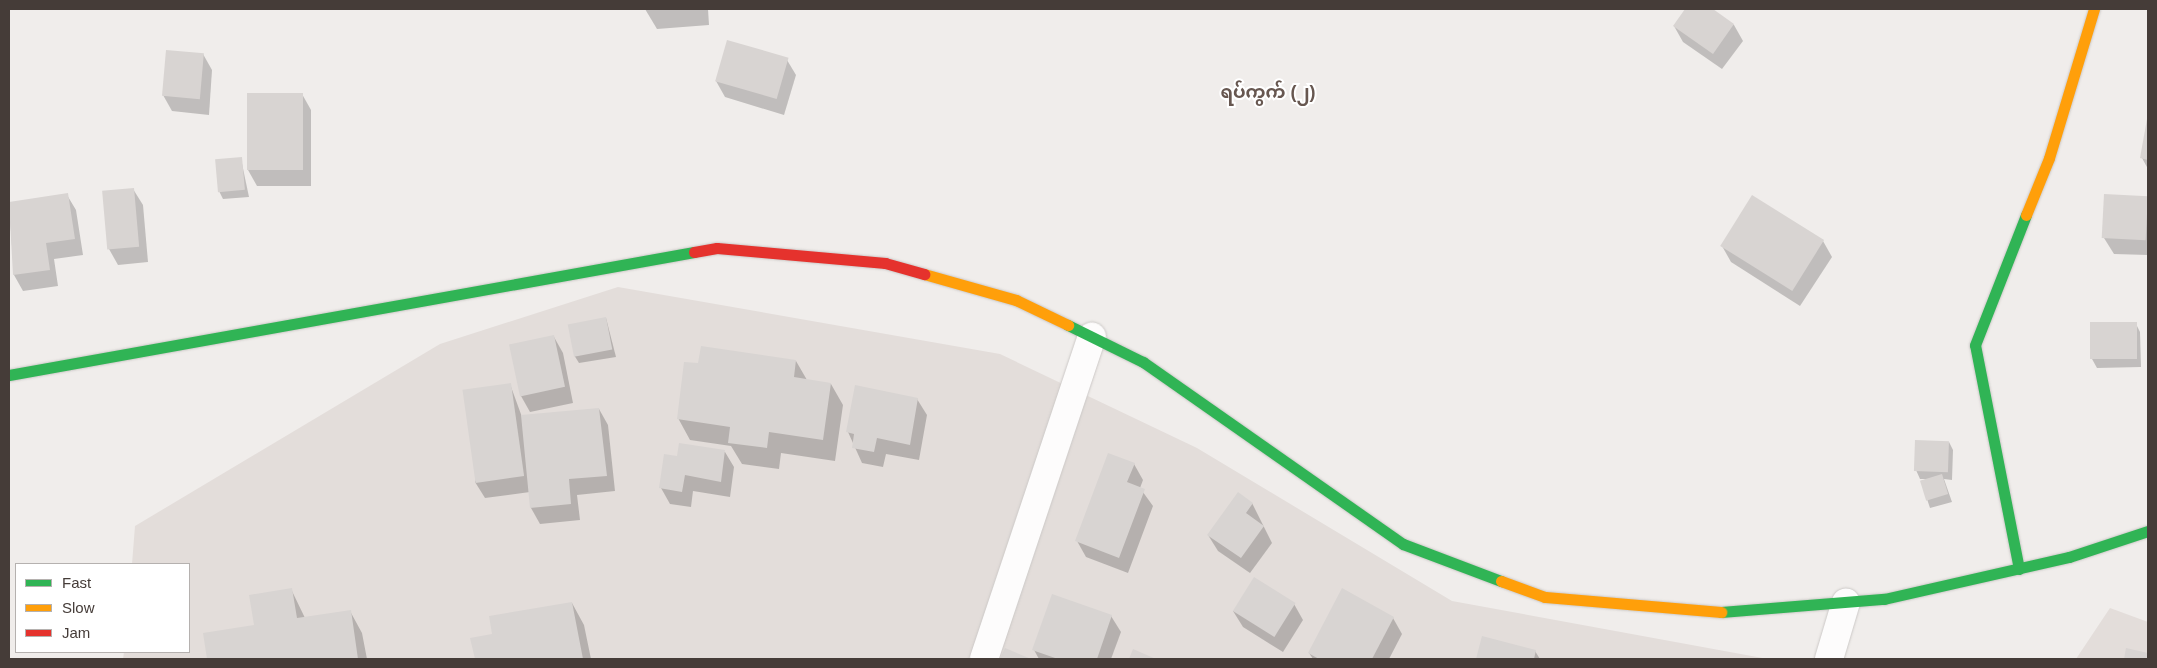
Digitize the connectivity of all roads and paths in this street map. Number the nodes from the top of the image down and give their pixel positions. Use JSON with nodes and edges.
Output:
{"nodes":[{"id":1,"x":2094,"y":9,"type":"edge"},
{"id":2,"x":1092,"y":337,"type":"junction"},
{"id":3,"x":9,"y":375,"type":"edge"},
{"id":4,"x":2148,"y":531,"type":"edge"},
{"id":5,"x":2019,"y":569,"type":"junction"},
{"id":6,"x":1846,"y":602,"type":"junction"},
{"id":7,"x":984,"y":659,"type":"edge"},
{"id":8,"x":1829,"y":659,"type":"edge"}],
"edges":[{"from":1,"to":5,"type":"main road"},
{"from":2,"to":3,"type":"main road"},
{"from":2,"to":6,"type":"main road"},
{"from":2,"to":7,"type":"street"},
{"from":4,"to":5,"type":"main road"},
{"from":5,"to":6,"type":"main road"},
{"from":6,"to":8,"type":"street"}]}
